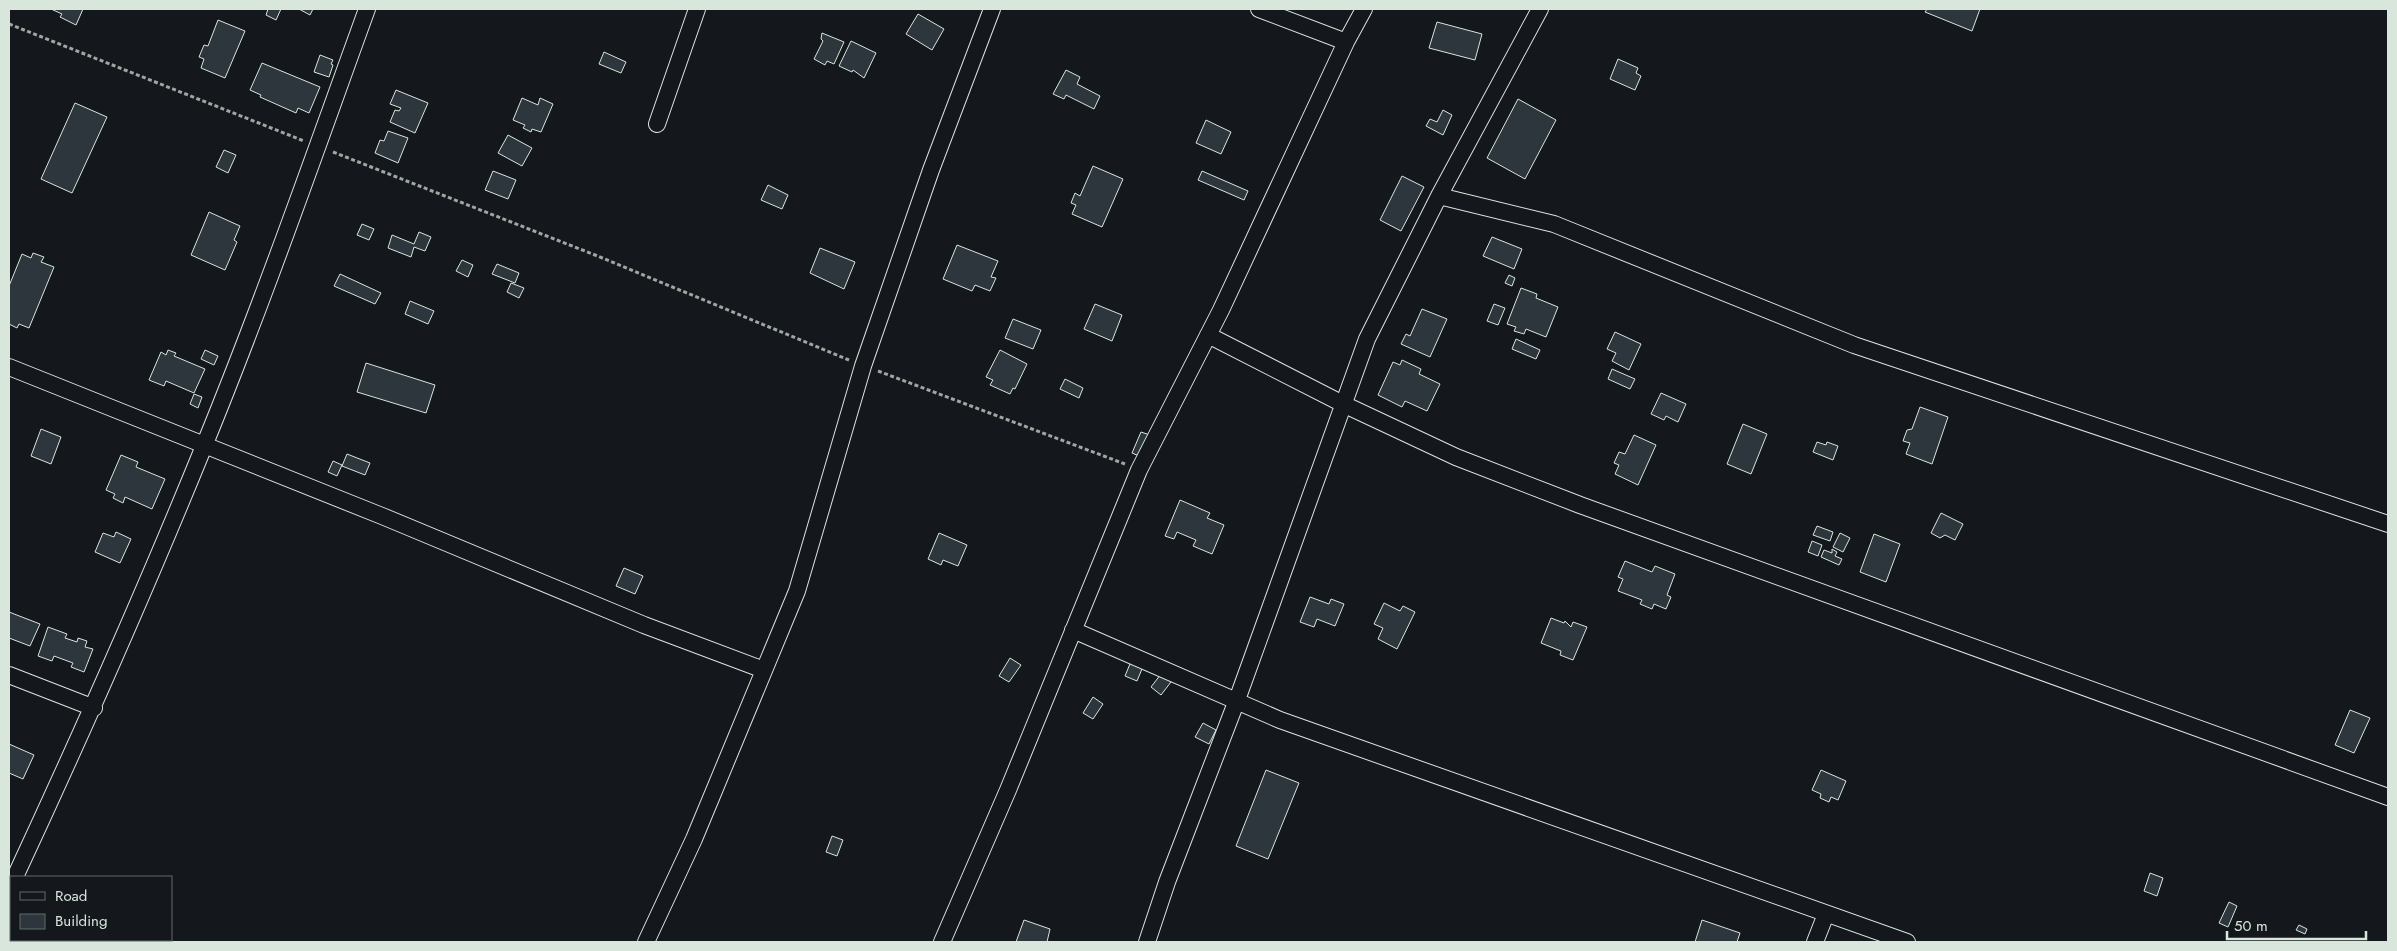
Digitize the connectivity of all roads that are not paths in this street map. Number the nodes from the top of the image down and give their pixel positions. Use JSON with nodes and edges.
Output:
{"nodes":[{"id":1,"x":366,"y":9,"type":"edge"},
{"id":2,"x":697,"y":9,"type":"edge"},
{"id":3,"x":992,"y":9,"type":"edge"},
{"id":4,"x":1259,"y":9,"type":"edge"},
{"id":5,"x":1364,"y":9,"type":"edge"},
{"id":6,"x":1540,"y":9,"type":"edge"},
{"id":7,"x":1346,"y":42,"type":"junction"},
{"id":8,"x":657,"y":124,"type":"dead end"},
{"id":9,"x":1439,"y":196,"type":"junction"},
{"id":10,"x":1208,"y":335,"type":"junction"},
{"id":11,"x":9,"y":367,"type":"edge"},
{"id":12,"x":1343,"y":404,"type":"junction"},
{"id":13,"x":205,"y":445,"type":"junction"},
{"id":14,"x":2388,"y":524,"type":"edge"},
{"id":15,"x":1073,"y":630,"type":"junction"},
{"id":16,"x":764,"y":670,"type":"junction"},
{"id":17,"x":9,"y":675,"type":"edge"},
{"id":18,"x":1237,"y":700,"type":"junction"},
{"id":19,"x":94,"y":708,"type":"junction"},
{"id":20,"x":2388,"y":797,"type":"edge"},
{"id":21,"x":15,"y":876,"type":"edge"},
{"id":22,"x":1826,"y":914,"type":"junction"},
{"id":23,"x":646,"y":942,"type":"edge"},
{"id":24,"x":942,"y":942,"type":"edge"},
{"id":25,"x":1147,"y":942,"type":"edge"},
{"id":26,"x":1815,"y":942,"type":"edge"},
{"id":27,"x":1907,"y":942,"type":"edge"}],
"edges":[{"from":1,"to":13,"type":"street"},
{"from":2,"to":8,"type":"street"},
{"from":3,"to":16,"type":"street"},
{"from":4,"to":7,"type":"street"},
{"from":5,"to":7,"type":"street"},
{"from":6,"to":9,"type":"street"},
{"from":7,"to":10,"type":"street"},
{"from":9,"to":12,"type":"street"},
{"from":9,"to":14,"type":"street"},
{"from":10,"to":12,"type":"street"},
{"from":10,"to":15,"type":"street"},
{"from":11,"to":13,"type":"street"},
{"from":12,"to":18,"type":"street"},
{"from":12,"to":20,"type":"street"},
{"from":13,"to":16,"type":"street"},
{"from":13,"to":19,"type":"street"},
{"from":15,"to":18,"type":"street"},
{"from":15,"to":24,"type":"street"},
{"from":16,"to":23,"type":"street"},
{"from":17,"to":19,"type":"street"},
{"from":18,"to":22,"type":"street"},
{"from":18,"to":25,"type":"street"},
{"from":19,"to":21,"type":"street"},
{"from":22,"to":26,"type":"street"},
{"from":22,"to":27,"type":"street"}]}
